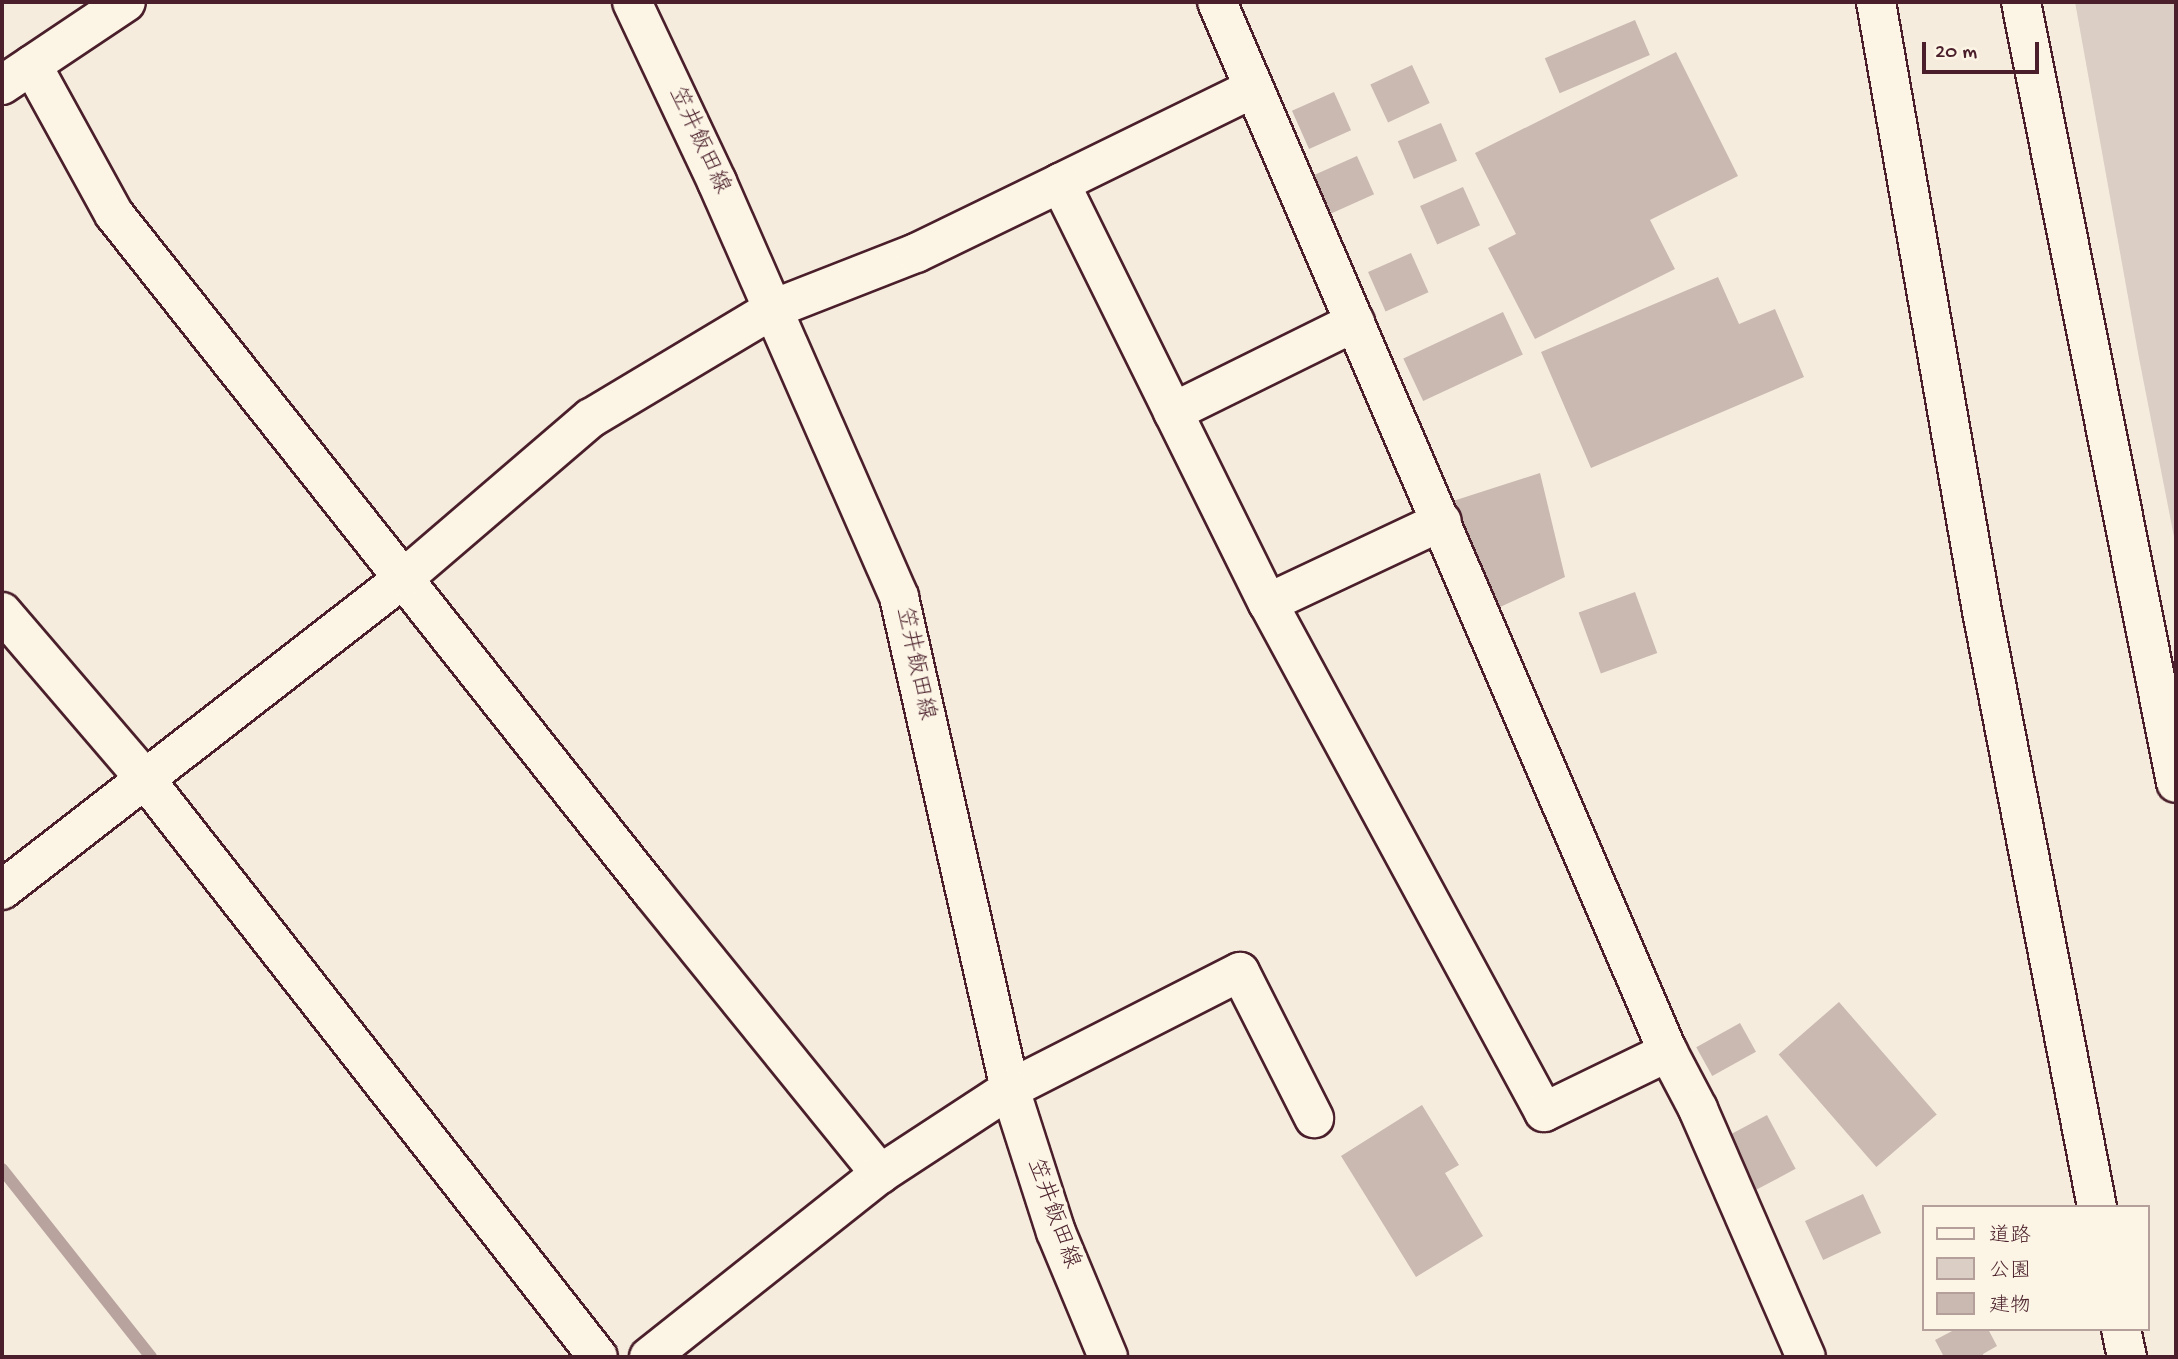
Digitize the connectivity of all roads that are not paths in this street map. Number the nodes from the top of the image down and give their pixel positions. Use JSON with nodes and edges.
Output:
{"nodes":[{"id":1,"x":126,"y":2,"type":"edge"},
{"id":2,"x":632,"y":2,"type":"edge"},
{"id":3,"x":1217,"y":2,"type":"edge"},
{"id":4,"x":1876,"y":2,"type":"edge"},
{"id":5,"x":2021,"y":2,"type":"edge"},
{"id":6,"x":17,"y":75,"type":"edge"},
{"id":7,"x":1252,"y":89,"type":"junction"},
{"id":8,"x":1060,"y":183,"type":"junction"},
{"id":9,"x":773,"y":309,"type":"junction"},
{"id":10,"x":1355,"y":323,"type":"junction"},
{"id":11,"x":1173,"y":412,"type":"junction"},
{"id":12,"x":1442,"y":521,"type":"junction"},
{"id":13,"x":404,"y":578,"type":"junction"},
{"id":14,"x":1268,"y":603,"type":"junction"},
{"id":15,"x":2,"y":612,"type":"edge"},
{"id":16,"x":145,"y":779,"type":"junction"},
{"id":17,"x":2176,"y":783,"type":"edge"},
{"id":18,"x":2,"y":890,"type":"edge"},
{"id":19,"x":1668,"y":1052,"type":"junction"},
{"id":20,"x":1010,"y":1089,"type":"junction"},
{"id":21,"x":1314,"y":1118,"type":"dead end"},
{"id":22,"x":880,"y":1174,"type":"junction"},
{"id":23,"x":2097,"y":1205,"type":"edge"},
{"id":24,"x":2121,"y":1331,"type":"edge"},
{"id":25,"x":598,"y":1357,"type":"edge"},
{"id":26,"x":649,"y":1357,"type":"edge"},
{"id":27,"x":1108,"y":1357,"type":"edge"},
{"id":28,"x":1806,"y":1357,"type":"edge"},
{"id":29,"x":2127,"y":1357,"type":"edge"}],
"edges":[{"from":1,"to":6,"type":"street"},
{"from":2,"to":9,"type":"street","name":"笠井飯田線"},
{"from":3,"to":7,"type":"street"},
{"from":4,"to":23,"type":"street"},
{"from":5,"to":17,"type":"street"},
{"from":6,"to":13,"type":"street"},
{"from":7,"to":8,"type":"street"},
{"from":7,"to":10,"type":"street"},
{"from":8,"to":9,"type":"street"},
{"from":8,"to":11,"type":"street"},
{"from":9,"to":13,"type":"street"},
{"from":9,"to":20,"type":"street","name":"笠井飯田線"},
{"from":10,"to":11,"type":"street"},
{"from":10,"to":12,"type":"street"},
{"from":11,"to":14,"type":"street"},
{"from":12,"to":14,"type":"street"},
{"from":12,"to":19,"type":"street"},
{"from":13,"to":16,"type":"street"},
{"from":13,"to":22,"type":"street"},
{"from":14,"to":19,"type":"street"},
{"from":15,"to":16,"type":"street"},
{"from":16,"to":18,"type":"street"},
{"from":16,"to":25,"type":"street"},
{"from":19,"to":28,"type":"street"},
{"from":20,"to":21,"type":"street"},
{"from":20,"to":22,"type":"street"},
{"from":20,"to":27,"type":"street","name":"笠井飯田線"},
{"from":22,"to":26,"type":"street"},
{"from":24,"to":29,"type":"street"}]}
